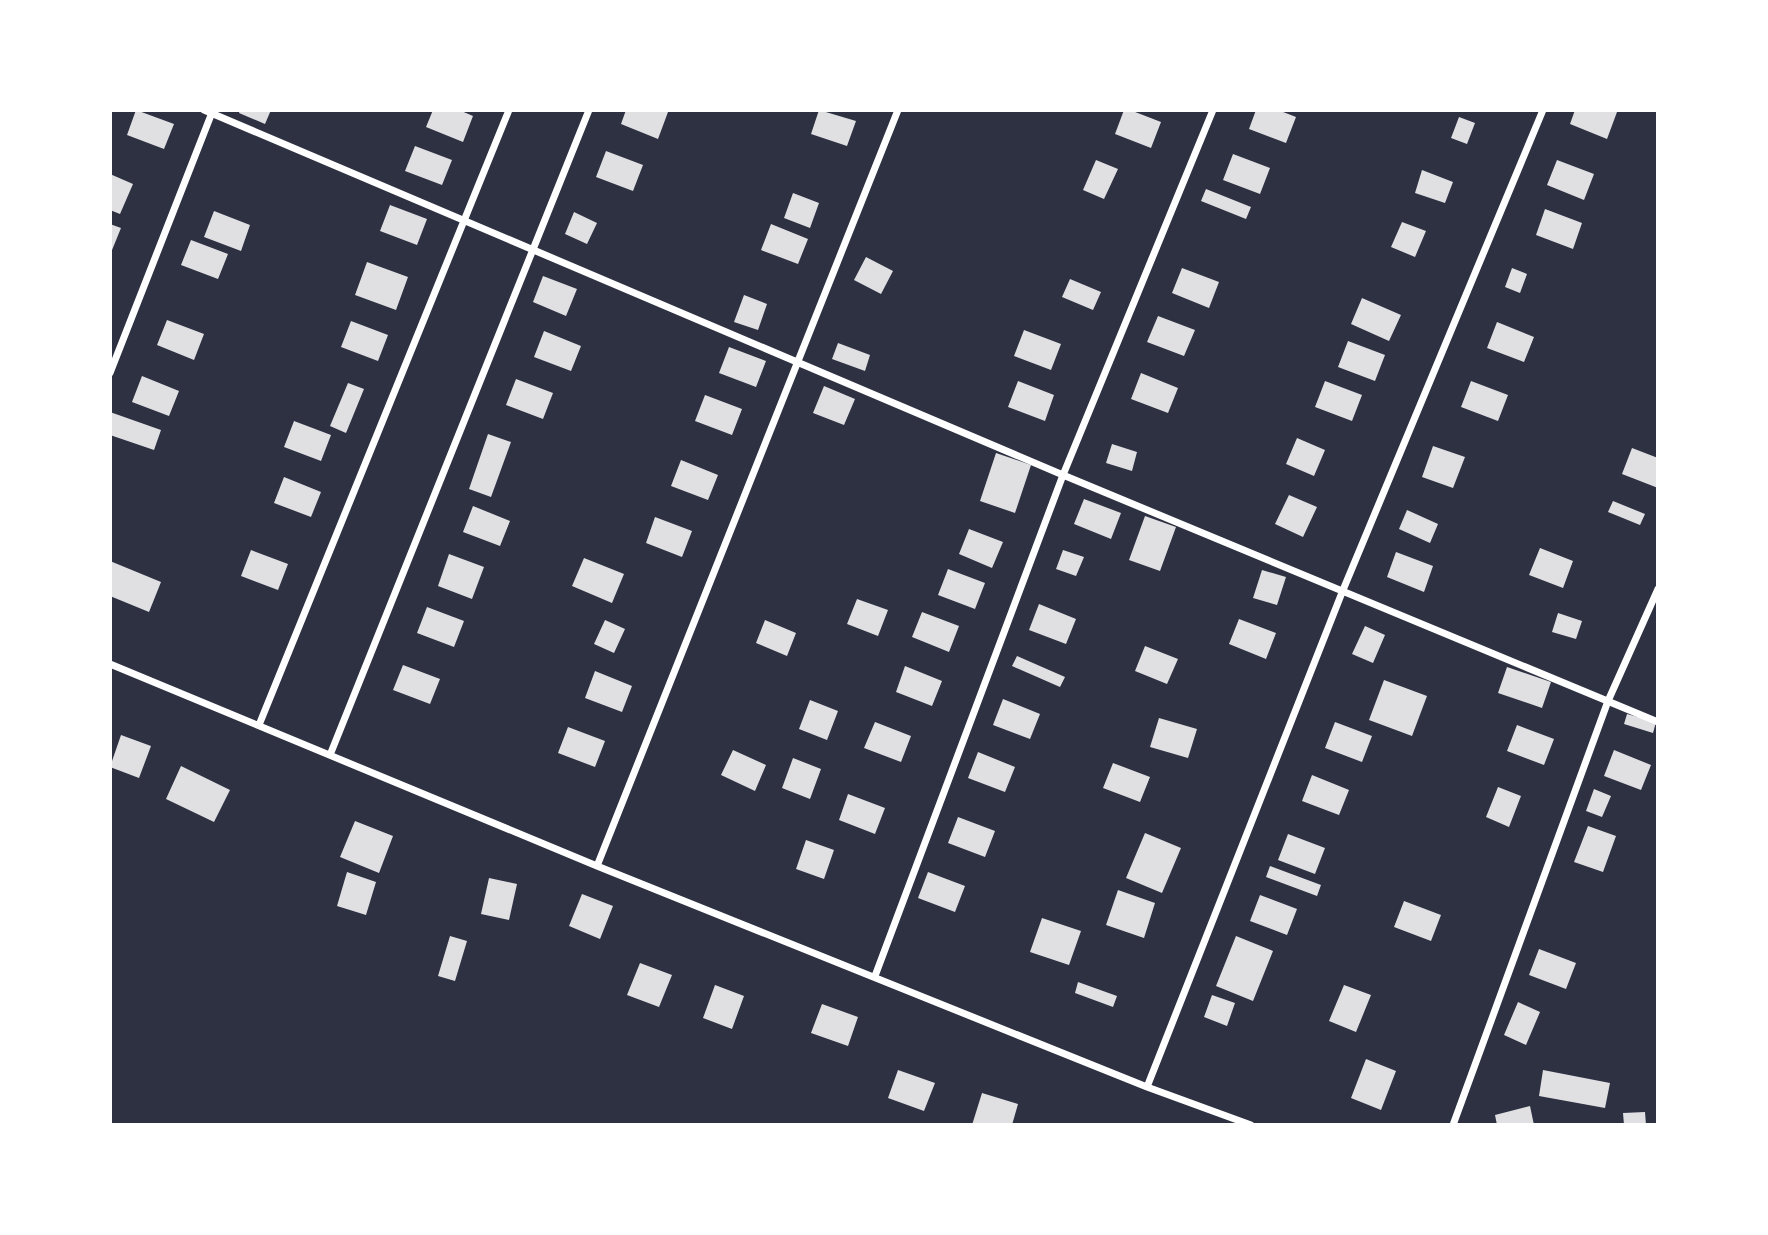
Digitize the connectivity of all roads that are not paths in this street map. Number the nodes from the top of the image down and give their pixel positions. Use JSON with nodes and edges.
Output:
{"nodes":[{"id":1,"x":509,"y":110,"type":"edge"},
{"id":2,"x":589,"y":110,"type":"edge"},
{"id":3,"x":898,"y":110,"type":"edge"},
{"id":4,"x":1213,"y":110,"type":"edge"},
{"id":5,"x":1543,"y":110,"type":"edge"},
{"id":6,"x":210,"y":111,"type":"edge"},
{"id":7,"x":463,"y":220,"type":"junction"},
{"id":8,"x":533,"y":249,"type":"junction"},
{"id":9,"x":797,"y":362,"type":"junction"},
{"id":10,"x":110,"y":373,"type":"edge"},
{"id":11,"x":1063,"y":475,"type":"junction"},
{"id":12,"x":1658,"y":589,"type":"edge"},
{"id":13,"x":1343,"y":590,"type":"junction"},
{"id":14,"x":110,"y":664,"type":"edge"},
{"id":15,"x":1608,"y":701,"type":"junction"},
{"id":16,"x":1658,"y":722,"type":"edge"},
{"id":17,"x":259,"y":725,"type":"junction"},
{"id":18,"x":330,"y":755,"type":"junction"},
{"id":19,"x":597,"y":866,"type":"junction"},
{"id":20,"x":875,"y":976,"type":"junction"},
{"id":21,"x":1147,"y":1087,"type":"junction"},
{"id":22,"x":1251,"y":1125,"type":"edge"},
{"id":23,"x":1453,"y":1125,"type":"edge"}],
"edges":[{"from":1,"to":7,"type":"street"},
{"from":2,"to":8,"type":"street"},
{"from":3,"to":9,"type":"street"},
{"from":4,"to":11,"type":"street"},
{"from":5,"to":13,"type":"street"},
{"from":6,"to":7,"type":"street"},
{"from":6,"to":10,"type":"street"},
{"from":7,"to":8,"type":"street"},
{"from":7,"to":17,"type":"street"},
{"from":8,"to":9,"type":"street"},
{"from":8,"to":18,"type":"street"},
{"from":9,"to":11,"type":"street"},
{"from":9,"to":19,"type":"street"},
{"from":11,"to":13,"type":"street"},
{"from":11,"to":20,"type":"street"},
{"from":12,"to":15,"type":"street"},
{"from":13,"to":15,"type":"street"},
{"from":13,"to":21,"type":"street"},
{"from":14,"to":17,"type":"street"},
{"from":15,"to":16,"type":"street"},
{"from":15,"to":23,"type":"street"},
{"from":17,"to":18,"type":"street"},
{"from":18,"to":19,"type":"street"},
{"from":19,"to":20,"type":"street"},
{"from":20,"to":21,"type":"street"},
{"from":21,"to":22,"type":"street"}]}
